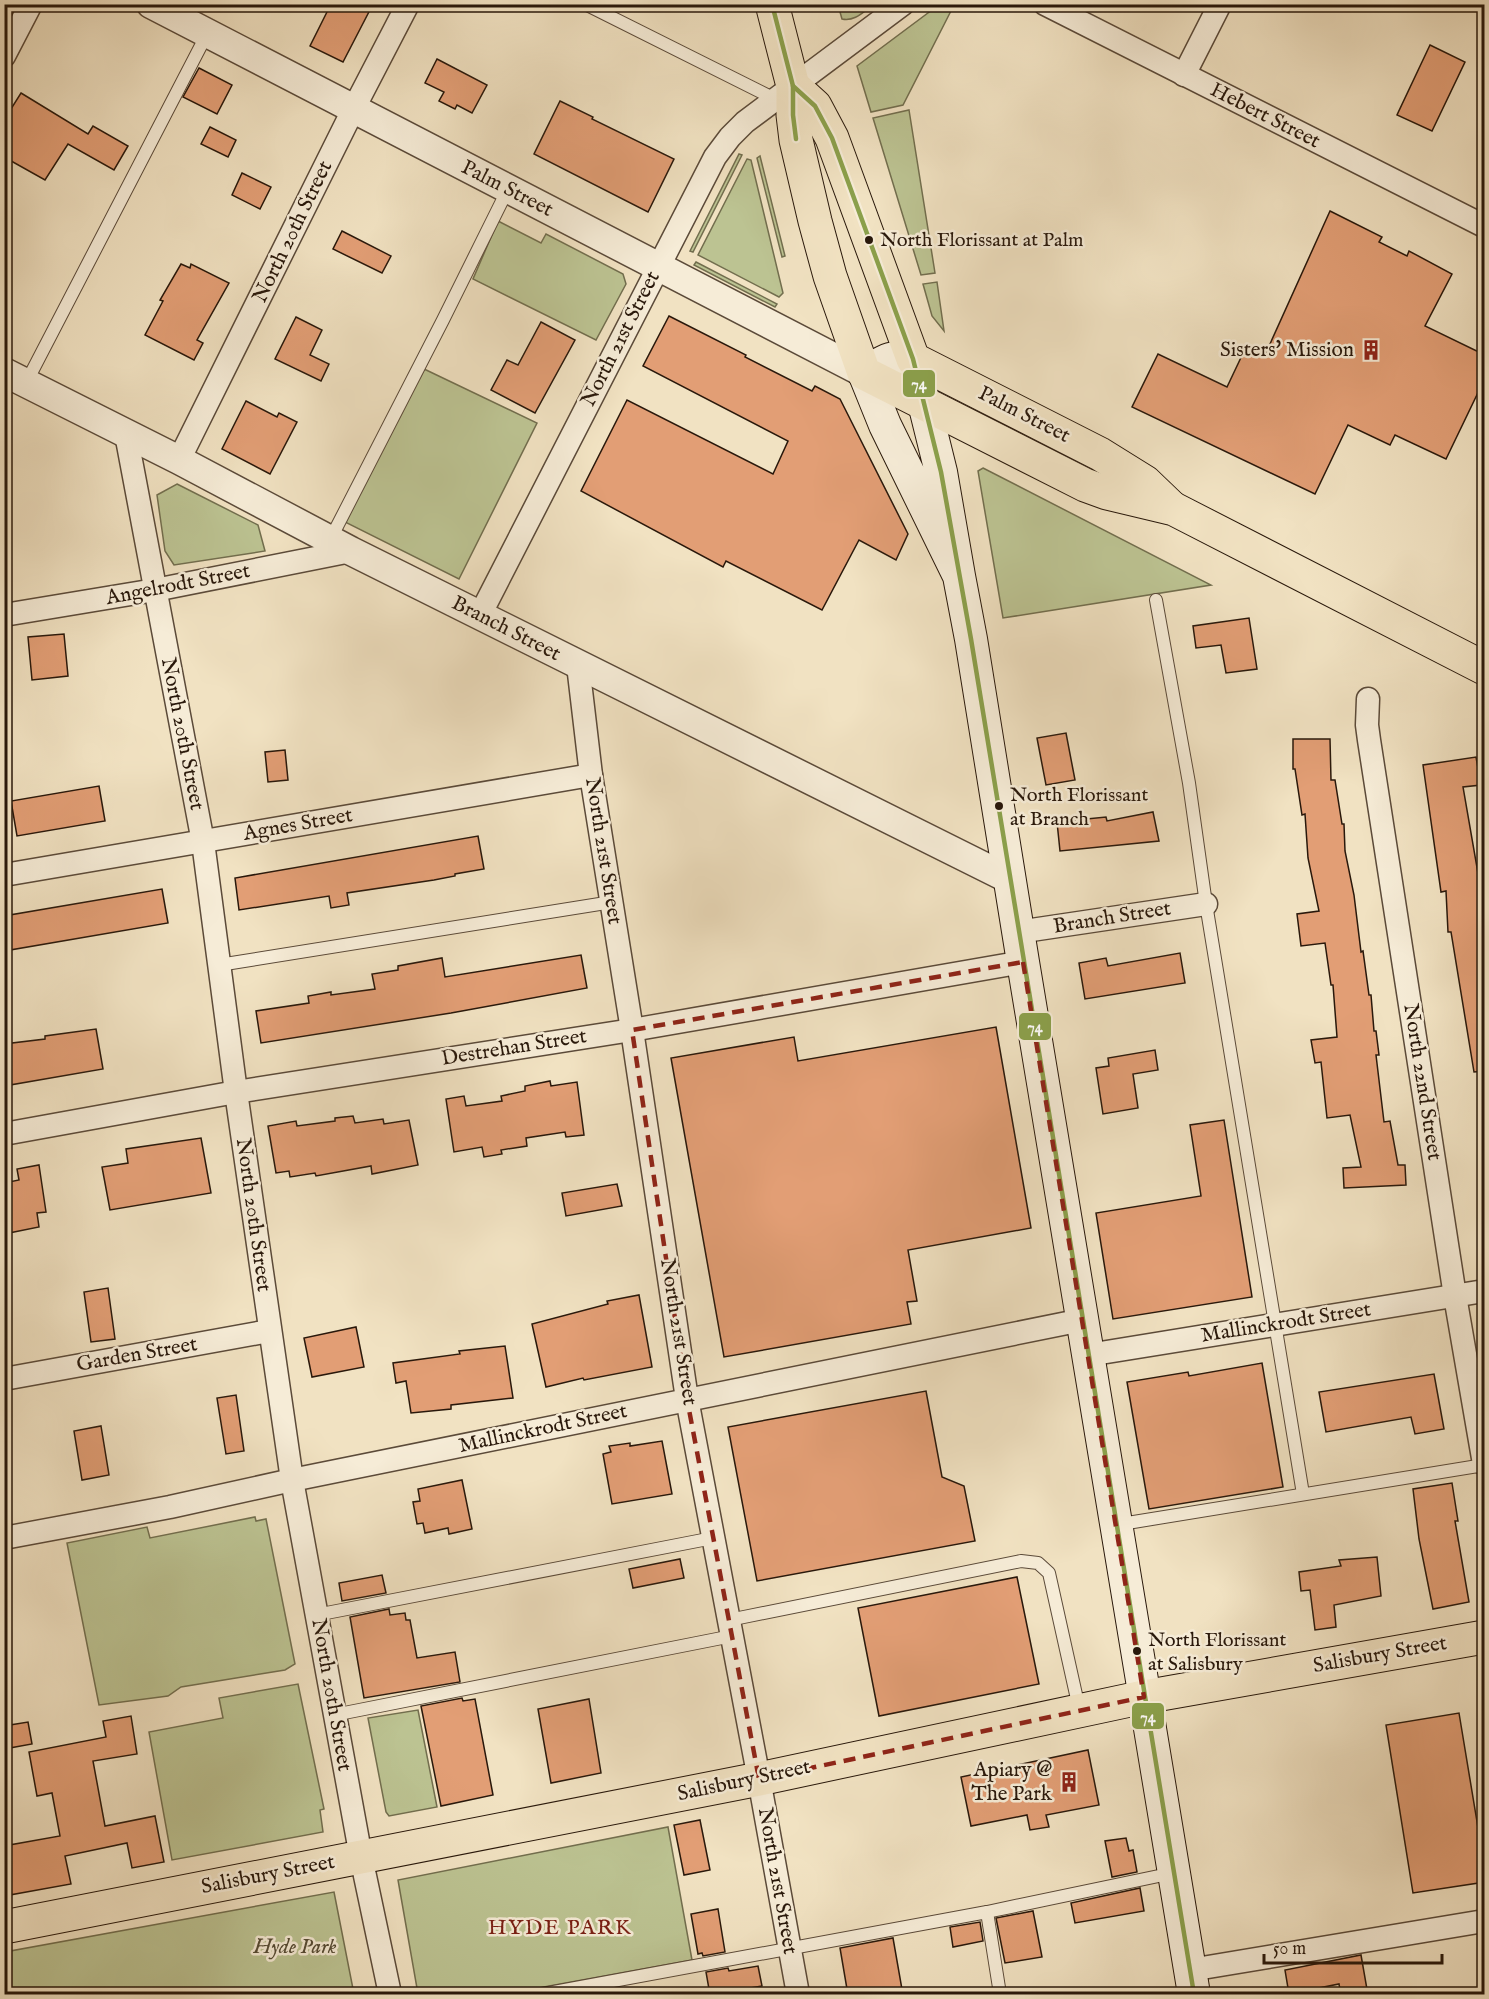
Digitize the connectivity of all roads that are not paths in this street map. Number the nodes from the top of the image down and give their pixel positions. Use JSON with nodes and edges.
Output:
{"nodes":[{"id":1,"x":31,"y":4,"type":"edge"},
{"id":2,"x":151,"y":4,"type":"edge"},
{"id":3,"x":408,"y":4,"type":"edge"},
{"id":4,"x":585,"y":4,"type":"edge"},
{"id":5,"x":772,"y":4,"type":"edge"},
{"id":6,"x":903,"y":4,"type":"edge"},
{"id":7,"x":1045,"y":4,"type":"edge"},
{"id":8,"x":1220,"y":4,"type":"edge"},
{"id":9,"x":207,"y":34,"type":"junction"},
{"id":10,"x":4,"y":56,"type":"edge"},
{"id":11,"x":1184,"y":75,"type":"junction"},
{"id":12,"x":784,"y":93,"type":"junction"},
{"id":13,"x":353,"y":110,"type":"junction"},
{"id":14,"x":508,"y":189,"type":"junction"},
{"id":15,"x":1485,"y":226,"type":"edge"},
{"id":16,"x":658,"y":266,"type":"junction"},
{"id":17,"x":913,"y":359,"type":"junction"},
{"id":18,"x":864,"y":373,"type":"junction"},
{"id":19,"x":15,"y":378,"type":"edge"},
{"id":20,"x":925,"y":404,"type":"junction"},
{"id":21,"x":126,"y":434,"type":"junction"},
{"id":22,"x":179,"y":460,"type":"junction"},
{"id":23,"x":1174,"y":509,"type":"junction"},
{"id":24,"x":340,"y":546,"type":"junction"},
{"id":25,"x":958,"y":576,"type":"junction"},
{"id":26,"x":155,"y":590,"type":"junction"},
{"id":27,"x":1156,"y":600,"type":"dead end"},
{"id":28,"x":4,"y":615,"type":"edge"},
{"id":29,"x":480,"y":615,"type":"junction"},
{"id":30,"x":578,"y":665,"type":"junction"},
{"id":31,"x":1485,"y":668,"type":"edge"},
{"id":32,"x":1368,"y":699,"type":"dead end"},
{"id":33,"x":591,"y":775,"type":"junction"},
{"id":34,"x":203,"y":842,"type":"junction"},
{"id":35,"x":4,"y":875,"type":"edge"},
{"id":36,"x":1009,"y":879,"type":"junction"},
{"id":37,"x":612,"y":902,"type":"junction"},
{"id":38,"x":1206,"y":904,"type":"junction"},
{"id":39,"x":1020,"y":947,"type":"junction"},
{"id":40,"x":219,"y":965,"type":"junction"},
{"id":41,"x":632,"y":1030,"type":"junction"},
{"id":42,"x":236,"y":1092,"type":"junction"},
{"id":43,"x":4,"y":1134,"type":"edge"},
{"id":44,"x":1485,"y":1292,"type":"edge"},
{"id":45,"x":1455,"y":1296,"type":"junction"},
{"id":46,"x":1082,"y":1320,"type":"junction"},
{"id":47,"x":1275,"y":1325,"type":"junction"},
{"id":48,"x":269,"y":1331,"type":"junction"},
{"id":49,"x":1088,"y":1355,"type":"junction"},
{"id":50,"x":4,"y":1379,"type":"edge"},
{"id":51,"x":687,"y":1399,"type":"junction"},
{"id":52,"x":1485,"y":1465,"type":"edge"},
{"id":53,"x":292,"y":1480,"type":"junction"},
{"id":54,"x":1303,"y":1494,"type":"junction"},
{"id":55,"x":1115,"y":1525,"type":"junction"},
{"id":56,"x":4,"y":1538,"type":"edge"},
{"id":57,"x":713,"y":1538,"type":"junction"},
{"id":58,"x":316,"y":1615,"type":"junction"},
{"id":59,"x":731,"y":1628,"type":"junction"},
{"id":60,"x":1485,"y":1637,"type":"edge"},
{"id":61,"x":1144,"y":1696,"type":"junction"},
{"id":62,"x":1080,"y":1709,"type":"junction"},
{"id":63,"x":334,"y":1715,"type":"junction"},
{"id":64,"x":759,"y":1779,"type":"junction"},
{"id":65,"x":361,"y":1857,"type":"junction"},
{"id":66,"x":1173,"y":1873,"type":"junction"},
{"id":67,"x":987,"y":1912,"type":"junction"},
{"id":68,"x":1485,"y":1921,"type":"edge"},
{"id":69,"x":4,"y":1927,"type":"edge"},
{"id":70,"x":788,"y":1948,"type":"junction"},
{"id":71,"x":1192,"y":1982,"type":"edge"},
{"id":72,"x":592,"y":1990,"type":"edge"},
{"id":73,"x":390,"y":1995,"type":"edge"},
{"id":74,"x":543,"y":1995,"type":"edge"},
{"id":75,"x":798,"y":1995,"type":"edge"},
{"id":76,"x":1000,"y":1995,"type":"edge"}],
"edges":[{"from":1,"to":10,"type":"street"},
{"from":2,"to":9,"type":"street","name":"Palm Street"},
{"from":3,"to":13,"type":"street","name":"North 20th Street"},
{"from":4,"to":12,"type":"lane"},
{"from":5,"to":12,"type":"main road"},
{"from":6,"to":12,"type":"street","name":"North 21st Street"},
{"from":7,"to":11,"type":"street","name":"Hebert Street"},
{"from":8,"to":11,"type":"street"},
{"from":9,"to":13,"type":"street","name":"Palm Street"},
{"from":9,"to":19,"type":"lane"},
{"from":11,"to":15,"type":"street","name":"Hebert Street"},
{"from":12,"to":16,"type":"street","name":"North 21st Street"},
{"from":12,"to":17,"type":"main road"},
{"from":12,"to":18,"type":"main road"},
{"from":13,"to":14,"type":"street","name":"Palm Street"},
{"from":13,"to":22,"type":"street","name":"North 20th Street"},
{"from":14,"to":16,"type":"street","name":"Palm Street"},
{"from":14,"to":24,"type":"lane"},
{"from":16,"to":18,"type":"street","name":"Palm Street"},
{"from":16,"to":29,"type":"street","name":"North 21st Street"},
{"from":17,"to":18,"type":"main road"},
{"from":17,"to":20,"type":"main road"},
{"from":17,"to":23,"type":"main road","name":"Palm Street"},
{"from":18,"to":20,"type":"main road","name":"Palm Street"},
{"from":18,"to":25,"type":"main road"},
{"from":19,"to":21,"type":"street","name":"Branch Street"},
{"from":20,"to":23,"type":"main road","name":"Palm Street"},
{"from":20,"to":25,"type":"main road"},
{"from":21,"to":22,"type":"street","name":"Branch Street"},
{"from":21,"to":26,"type":"street","name":"North 20th Street"},
{"from":22,"to":24,"type":"street","name":"Branch Street"},
{"from":23,"to":31,"type":"main road","name":"Palm Street"},
{"from":24,"to":26,"type":"street","name":"Angelrodt Street"},
{"from":24,"to":29,"type":"street","name":"Branch Street"},
{"from":25,"to":36,"type":"main road"},
{"from":26,"to":28,"type":"street","name":"Angelrodt Street"},
{"from":26,"to":34,"type":"street","name":"North 20th Street"},
{"from":27,"to":38,"type":"lane"},
{"from":29,"to":30,"type":"street","name":"Branch Street"},
{"from":30,"to":33,"type":"street","name":"North 21st Street"},
{"from":30,"to":36,"type":"street","name":"Branch Street"},
{"from":32,"to":45,"type":"street","name":"North 22nd Street"},
{"from":33,"to":34,"type":"street","name":"Agnes Street"},
{"from":33,"to":37,"type":"street","name":"North 21st Street"},
{"from":34,"to":35,"type":"street","name":"Agnes Street"},
{"from":34,"to":40,"type":"street","name":"North 20th Street"},
{"from":36,"to":39,"type":"main road"},
{"from":37,"to":40,"type":"lane"},
{"from":37,"to":41,"type":"street","name":"North 21st Street"},
{"from":38,"to":39,"type":"street","name":"Branch Street"},
{"from":38,"to":47,"type":"lane"},
{"from":39,"to":41,"type":"street","name":"Destrehan Street"},
{"from":39,"to":46,"type":"main road"},
{"from":40,"to":42,"type":"street","name":"North 20th Street"},
{"from":41,"to":42,"type":"street","name":"Destrehan Street"},
{"from":41,"to":51,"type":"street","name":"North 21st Street"},
{"from":42,"to":43,"type":"street","name":"Destrehan Street"},
{"from":42,"to":48,"type":"street","name":"North 20th Street"},
{"from":44,"to":45,"type":"street","name":"Mallinckrodt Street"},
{"from":45,"to":47,"type":"street","name":"Mallinckrodt Street"},
{"from":45,"to":52,"type":"street","name":"North 22nd Street"},
{"from":46,"to":49,"type":"main road"},
{"from":46,"to":51,"type":"street","name":"Mallinckrodt Street"},
{"from":47,"to":49,"type":"street","name":"Mallinckrodt Street"},
{"from":47,"to":54,"type":"lane"},
{"from":48,"to":50,"type":"street","name":"Garden Street"},
{"from":48,"to":53,"type":"street","name":"North 20th Street"},
{"from":49,"to":55,"type":"main road"},
{"from":51,"to":53,"type":"street","name":"Mallinckrodt Street"},
{"from":51,"to":57,"type":"street","name":"North 21st Street"},
{"from":52,"to":54,"type":"lane"},
{"from":53,"to":56,"type":"street","name":"Mallinckrodt Street"},
{"from":53,"to":58,"type":"street","name":"North 20th Street"},
{"from":54,"to":55,"type":"lane"},
{"from":55,"to":61,"type":"main road"},
{"from":57,"to":58,"type":"lane"},
{"from":57,"to":59,"type":"street","name":"North 21st Street"},
{"from":58,"to":63,"type":"street","name":"North 20th Street"},
{"from":59,"to":62,"type":"lane"},
{"from":59,"to":63,"type":"lane"},
{"from":59,"to":64,"type":"street","name":"North 21st Street"},
{"from":60,"to":61,"type":"main road","name":"Salisbury Street"},
{"from":61,"to":62,"type":"main road","name":"Salisbury Street"},
{"from":61,"to":66,"type":"main road"},
{"from":62,"to":64,"type":"main road","name":"Salisbury Street"},
{"from":63,"to":65,"type":"street","name":"North 20th Street"},
{"from":64,"to":65,"type":"main road","name":"Salisbury Street"},
{"from":64,"to":70,"type":"street","name":"North 21st Street"},
{"from":65,"to":69,"type":"main road","name":"Salisbury Street"},
{"from":65,"to":73,"type":"street","name":"North 20th Street"},
{"from":66,"to":67,"type":"lane"},
{"from":66,"to":71,"type":"main road"},
{"from":67,"to":70,"type":"lane"},
{"from":67,"to":76,"type":"lane"},
{"from":68,"to":71,"type":"street"},
{"from":70,"to":72,"type":"lane"},
{"from":70,"to":75,"type":"street","name":"North 21st Street"},
{"from":72,"to":74,"type":"lane"}]}
